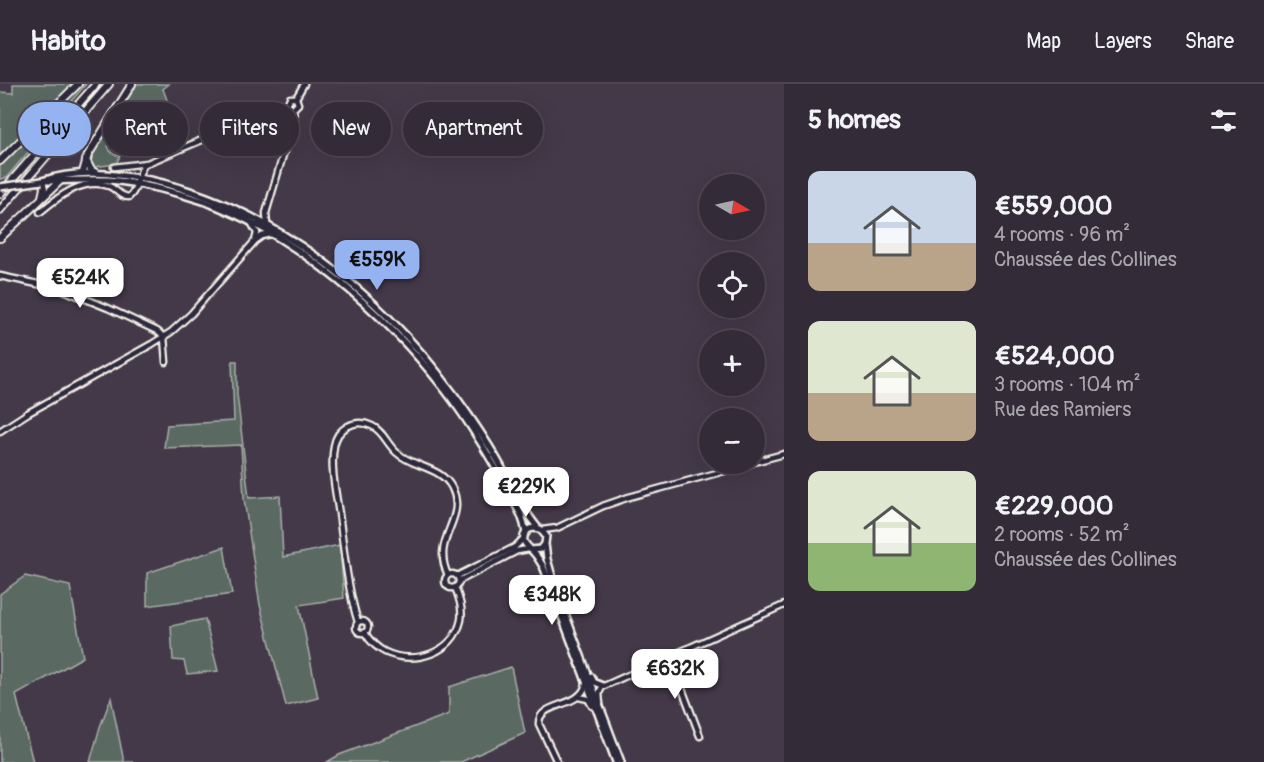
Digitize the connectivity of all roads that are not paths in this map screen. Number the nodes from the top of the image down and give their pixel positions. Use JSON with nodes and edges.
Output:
{"nodes":[{"id":1,"x":78,"y":84,"type":"edge"},
{"id":2,"x":96,"y":84,"type":"edge"},
{"id":3,"x":109,"y":84,"type":"edge"},
{"id":4,"x":132,"y":84,"type":"edge"},
{"id":5,"x":304,"y":84,"type":"edge"},
{"id":6,"x":296,"y":98,"type":"junction"},
{"id":7,"x":288,"y":102,"type":"edge"},
{"id":8,"x":297,"y":102,"type":"edge"},
{"id":9,"x":200,"y":140,"type":"edge"},
{"id":10,"x":283,"y":156,"type":"edge"},
{"id":11,"x":86,"y":159,"type":"junction"},
{"id":12,"x":0,"y":160,"type":"edge"},
{"id":13,"x":148,"y":162,"type":"junction"},
{"id":14,"x":114,"y":167,"type":"dead end"},
{"id":15,"x":83,"y":172,"type":"junction"},
{"id":16,"x":96,"y":173,"type":"junction"},
{"id":17,"x":137,"y":181,"type":"junction"},
{"id":18,"x":47,"y":182,"type":"junction"},
{"id":19,"x":60,"y":182,"type":"junction"},
{"id":20,"x":0,"y":187,"type":"edge"},
{"id":21,"x":0,"y":194,"type":"edge"},
{"id":22,"x":42,"y":197,"type":"junction"},
{"id":23,"x":0,"y":210,"type":"edge"},
{"id":24,"x":39,"y":212,"type":"dead end"},
{"id":25,"x":266,"y":213,"type":"junction"},
{"id":26,"x":251,"y":220,"type":"junction"},
{"id":27,"x":265,"y":227,"type":"junction"},
{"id":28,"x":271,"y":234,"type":"junction"},
{"id":29,"x":0,"y":238,"type":"edge"},
{"id":30,"x":255,"y":241,"type":"junction"},
{"id":31,"x":0,"y":276,"type":"edge"},
{"id":32,"x":164,"y":337,"type":"junction"},
{"id":33,"x":166,"y":362,"type":"dead end"},
{"id":34,"x":450,"y":393,"type":"junction"},
{"id":35,"x":0,"y":430,"type":"edge"},
{"id":36,"x":784,"y":454,"type":"edge"},
{"id":37,"x":765,"y":459,"type":"edge"},
{"id":38,"x":712,"y":474,"type":"edge"},
{"id":39,"x":557,"y":528,"type":"junction"},
{"id":40,"x":540,"y":529,"type":"junction"},
{"id":41,"x":525,"y":536,"type":"junction"},
{"id":42,"x":546,"y":542,"type":"junction"},
{"id":43,"x":530,"y":549,"type":"junction"},
{"id":44,"x":448,"y":575,"type":"junction"},
{"id":45,"x":458,"y":579,"type":"junction"},
{"id":46,"x":455,"y":587,"type":"junction"},
{"id":47,"x":784,"y":604,"type":"edge"},
{"id":48,"x":358,"y":622,"type":"junction"},
{"id":49,"x":365,"y":633,"type":"junction"},
{"id":50,"x":574,"y":639,"type":"junction"},
{"id":51,"x":670,"y":657,"type":"junction"},
{"id":52,"x":586,"y":684,"type":"junction"},
{"id":53,"x":604,"y":686,"type":"junction"},
{"id":54,"x":579,"y":697,"type":"junction"},
{"id":55,"x":601,"y":708,"type":"junction"},
{"id":56,"x":700,"y":736,"type":"dead end"},
{"id":57,"x":611,"y":748,"type":"junction"},
{"id":58,"x":557,"y":762,"type":"edge"},
{"id":59,"x":616,"y":762,"type":"edge"},
{"id":60,"x":621,"y":762,"type":"edge"}],
"edges":[{"from":1,"to":12,"type":"highway"},
{"from":2,"to":21,"type":"highway"},
{"from":3,"to":23,"type":"highway"},
{"from":4,"to":11,"type":"highway"},
{"from":5,"to":6,"type":"street"},
{"from":6,"to":7,"type":"street"},
{"from":6,"to":8,"type":"street"},
{"from":9,"to":13,"type":"street"},
{"from":10,"to":25,"type":"street"},
{"from":11,"to":15,"type":"highway"},
{"from":11,"to":16,"type":"highway"},
{"from":13,"to":14,"type":"street"},
{"from":13,"to":17,"type":"street"},
{"from":15,"to":16,"type":"main road"},
{"from":15,"to":18,"type":"main road"},
{"from":16,"to":17,"type":"main road"},
{"from":17,"to":19,"type":"main road"},
{"from":17,"to":24,"type":"street"},
{"from":17,"to":26,"type":"main road"},
{"from":18,"to":19,"type":"main road"},
{"from":18,"to":20,"type":"main road","bridge":true},
{"from":18,"to":22,"type":"highway"},
{"from":19,"to":22,"type":"highway"},
{"from":22,"to":29,"type":"highway"},
{"from":25,"to":26,"type":"street"},
{"from":25,"to":27,"type":"street"},
{"from":26,"to":27,"type":"main road"},
{"from":26,"to":30,"type":"street"},
{"from":27,"to":28,"type":"main road"},
{"from":27,"to":34,"type":"main road"},
{"from":28,"to":30,"type":"street"},
{"from":28,"to":34,"type":"main road"},
{"from":30,"to":32,"type":"street"},
{"from":31,"to":32,"type":"street"},
{"from":32,"to":33,"type":"street"},
{"from":32,"to":35,"type":"street"},
{"from":34,"to":40,"type":"main road"},
{"from":34,"to":41,"type":"main road"},
{"from":36,"to":37,"type":"street"},
{"from":38,"to":39,"type":"street"},
{"from":39,"to":40,"type":"street"},
{"from":39,"to":42,"type":"street"},
{"from":40,"to":41,"type":"main road"},
{"from":40,"to":42,"type":"main road"},
{"from":41,"to":43,"type":"main road"},
{"from":41,"to":45,"type":"street"},
{"from":42,"to":43,"type":"main road"},
{"from":42,"to":50,"type":"main road"},
{"from":43,"to":45,"type":"street"},
{"from":43,"to":52,"type":"main road"},
{"from":44,"to":45,"type":"street"},
{"from":44,"to":46,"type":"street"},
{"from":44,"to":48,"type":"street"},
{"from":45,"to":46,"type":"street"},
{"from":46,"to":49,"type":"street"},
{"from":47,"to":51,"type":"street"},
{"from":48,"to":49,"type":"street"},
{"from":48,"to":49,"type":"street"},
{"from":50,"to":53,"type":"street"},
{"from":50,"to":55,"type":"main road"},
{"from":51,"to":53,"type":"street"},
{"from":51,"to":56,"type":"street"},
{"from":52,"to":54,"type":"street"},
{"from":52,"to":57,"type":"main road"},
{"from":53,"to":55,"type":"street"},
{"from":54,"to":57,"type":"street"},
{"from":54,"to":58,"type":"street"},
{"from":55,"to":60,"type":"main road"},
{"from":57,"to":59,"type":"main road"}]}
